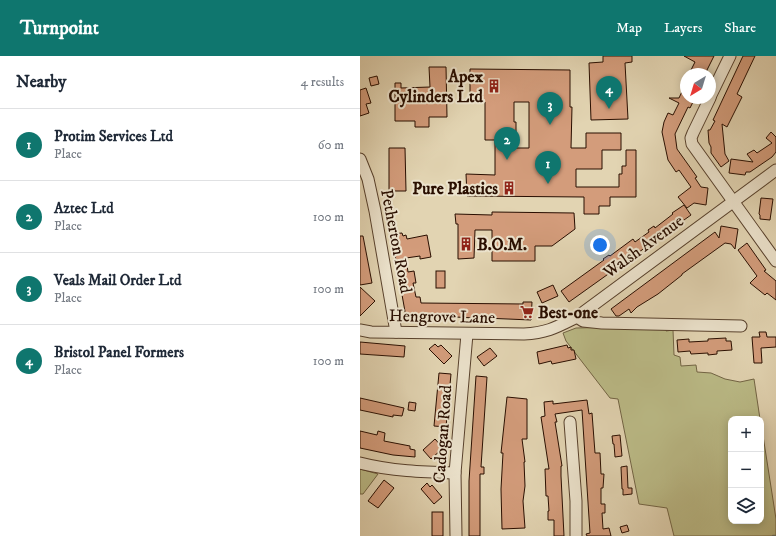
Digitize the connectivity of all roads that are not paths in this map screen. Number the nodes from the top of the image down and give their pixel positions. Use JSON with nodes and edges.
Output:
{"nodes":[{"id":1,"x":730,"y":56,"type":"edge"},
{"id":2,"x":716,"y":85,"type":"edge"},
{"id":3,"x":707,"y":104,"type":"edge"},
{"id":4,"x":360,"y":158,"type":"edge"},
{"id":5,"x":776,"y":170,"type":"edge"},
{"id":6,"x":733,"y":201,"type":"junction"},
{"id":7,"x":776,"y":261,"type":"edge"},
{"id":8,"x":577,"y":317,"type":"junction"},
{"id":9,"x":741,"y":326,"type":"dead end"},
{"id":10,"x":360,"y":330,"type":"edge"},
{"id":11,"x":396,"y":332,"type":"junction"},
{"id":12,"x":467,"y":334,"type":"junction"},
{"id":13,"x":524,"y":334,"type":"joint"},
{"id":14,"x":570,"y":422,"type":"dead end"},
{"id":15,"x":360,"y":463,"type":"edge"},
{"id":16,"x":455,"y":473,"type":"junction"},
{"id":17,"x":456,"y":536,"type":"edge"},
{"id":18,"x":576,"y":536,"type":"edge"}],
"edges":[{"from":1,"to":2,"type":"street"},
{"from":3,"to":6,"type":"street"},
{"from":4,"to":11,"type":"street","name":"Petherton Road"},
{"from":5,"to":6,"type":"street","name":"Walsh Avenue"},
{"from":6,"to":7,"type":"street"},
{"from":6,"to":8,"type":"street","name":"Walsh Avenue"},
{"from":8,"to":9,"type":"street"},
{"from":8,"to":13,"type":"street","name":"Walsh Avenue"},
{"from":10,"to":11,"type":"street","name":"Hengrove Lane"},
{"from":11,"to":12,"type":"street","name":"Hengrove Lane"},
{"from":12,"to":13,"type":"street","name":"Hengrove Lane"},
{"from":12,"to":16,"type":"street","name":"Cadogan Road"},
{"from":14,"to":18,"type":"street"},
{"from":15,"to":16,"type":"street"},
{"from":16,"to":17,"type":"street","name":"Cadogan Road"}]}
